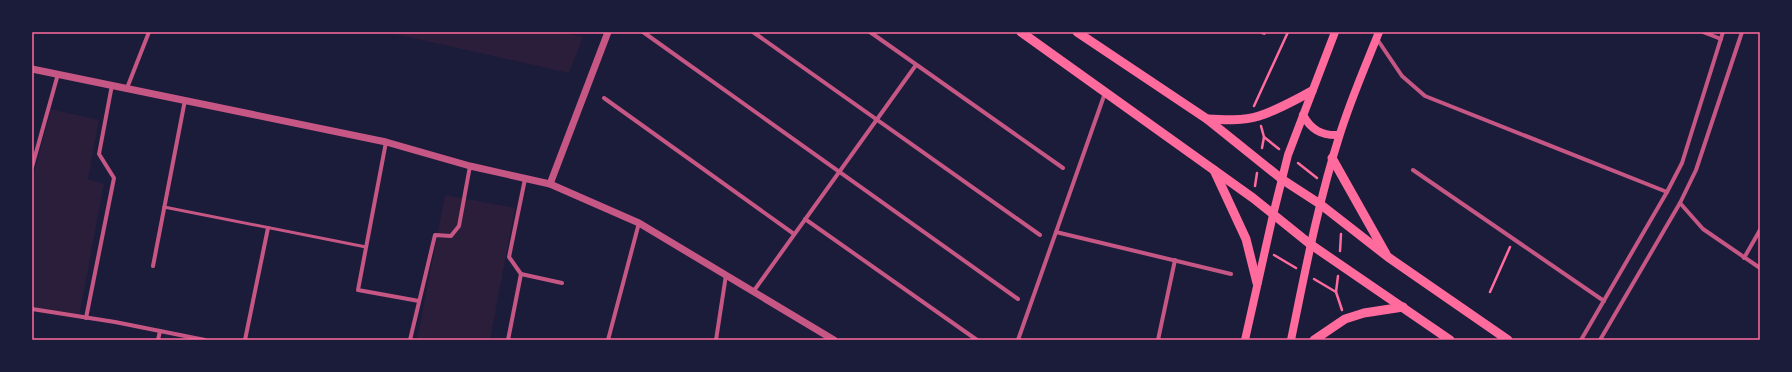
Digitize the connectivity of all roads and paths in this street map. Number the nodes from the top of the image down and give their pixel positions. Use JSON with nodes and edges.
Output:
{"nodes":[{"id":1,"x":148,"y":32,"type":"edge"},
{"id":2,"x":608,"y":32,"type":"edge"},
{"id":3,"x":643,"y":32,"type":"edge"},
{"id":4,"x":753,"y":32,"type":"edge"},
{"id":5,"x":870,"y":32,"type":"edge"},
{"id":6,"x":1021,"y":32,"type":"edge"},
{"id":7,"x":1077,"y":32,"type":"edge"},
{"id":8,"x":1288,"y":32,"type":"edge"},
{"id":9,"x":1335,"y":32,"type":"edge"},
{"id":10,"x":1703,"y":32,"type":"edge"},
{"id":11,"x":1723,"y":32,"type":"edge"},
{"id":12,"x":1742,"y":32,"type":"edge"},
{"id":13,"x":1377,"y":35,"type":"edge"},
{"id":14,"x":1721,"y":39,"type":"junction"},
{"id":15,"x":916,"y":65,"type":"junction"},
{"id":16,"x":32,"y":69,"type":"edge"},
{"id":17,"x":58,"y":74,"type":"junction"},
{"id":18,"x":112,"y":84,"type":"junction"},
{"id":19,"x":127,"y":88,"type":"junction"},
{"id":20,"x":1312,"y":90,"type":"junction"},
{"id":21,"x":1106,"y":91,"type":"junction"},
{"id":22,"x":604,"y":98,"type":"dead end"},
{"id":23,"x":185,"y":100,"type":"junction"},
{"id":24,"x":1303,"y":115,"type":"junction"},
{"id":25,"x":1258,"y":117,"type":"junction"},
{"id":26,"x":1207,"y":119,"type":"junction"},
{"id":27,"x":876,"y":120,"type":"junction"},
{"id":28,"x":1339,"y":135,"type":"junction"},
{"id":29,"x":386,"y":142,"type":"junction"},
{"id":30,"x":1288,"y":155,"type":"junction"},
{"id":31,"x":1332,"y":158,"type":"junction"},
{"id":32,"x":470,"y":166,"type":"junction"},
{"id":33,"x":32,"y":167,"type":"edge"},
{"id":34,"x":1063,"y":168,"type":"dead end"},
{"id":35,"x":1213,"y":169,"type":"junction"},
{"id":36,"x":1413,"y":170,"type":"dead end"},
{"id":37,"x":838,"y":173,"type":"junction"},
{"id":38,"x":525,"y":179,"type":"junction"},
{"id":39,"x":1283,"y":180,"type":"junction"},
{"id":40,"x":550,"y":184,"type":"junction"},
{"id":41,"x":1325,"y":184,"type":"junction"},
{"id":42,"x":1667,"y":192,"type":"junction"},
{"id":43,"x":1680,"y":203,"type":"junction"},
{"id":44,"x":1320,"y":204,"type":"junction"},
{"id":45,"x":164,"y":207,"type":"junction"},
{"id":46,"x":1273,"y":215,"type":"junction"},
{"id":47,"x":805,"y":219,"type":"junction"},
{"id":48,"x":639,"y":223,"type":"junction"},
{"id":49,"x":268,"y":228,"type":"junction"},
{"id":50,"x":1760,"y":230,"type":"edge"},
{"id":51,"x":1056,"y":232,"type":"junction"},
{"id":52,"x":794,"y":234,"type":"junction"},
{"id":53,"x":1040,"y":236,"type":"dead end"},
{"id":54,"x":1514,"y":239,"type":"junction"},
{"id":55,"x":1310,"y":244,"type":"junction"},
{"id":56,"x":366,"y":247,"type":"junction"},
{"id":57,"x":1388,"y":257,"type":"junction"},
{"id":58,"x":1744,"y":258,"type":"junction"},
{"id":59,"x":1175,"y":260,"type":"junction"},
{"id":60,"x":153,"y":266,"type":"dead end"},
{"id":61,"x":1760,"y":268,"type":"edge"},
{"id":62,"x":521,"y":274,"type":"junction"},
{"id":63,"x":1231,"y":274,"type":"dead end"},
{"id":64,"x":726,"y":275,"type":"junction"},
{"id":65,"x":562,"y":283,"type":"dead end"},
{"id":66,"x":1257,"y":283,"type":"junction"},
{"id":67,"x":753,"y":292,"type":"junction"},
{"id":68,"x":1490,"y":292,"type":"dead end"},
{"id":69,"x":1018,"y":299,"type":"dead end"},
{"id":70,"x":419,"y":301,"type":"junction"},
{"id":71,"x":1604,"y":302,"type":"junction"},
{"id":72,"x":1403,"y":307,"type":"junction"},
{"id":73,"x":32,"y":309,"type":"edge"},
{"id":74,"x":86,"y":318,"type":"junction"},
{"id":75,"x":160,"y":331,"type":"junction"},
{"id":76,"x":158,"y":340,"type":"edge"},
{"id":77,"x":205,"y":340,"type":"edge"},
{"id":78,"x":245,"y":340,"type":"edge"},
{"id":79,"x":410,"y":340,"type":"edge"},
{"id":80,"x":508,"y":340,"type":"edge"},
{"id":81,"x":608,"y":340,"type":"edge"},
{"id":82,"x":716,"y":340,"type":"edge"},
{"id":83,"x":834,"y":340,"type":"edge"},
{"id":84,"x":977,"y":340,"type":"edge"},
{"id":85,"x":1018,"y":340,"type":"edge"},
{"id":86,"x":1158,"y":340,"type":"edge"},
{"id":87,"x":1245,"y":340,"type":"edge"},
{"id":88,"x":1291,"y":340,"type":"edge"},
{"id":89,"x":1314,"y":340,"type":"edge"},
{"id":90,"x":1450,"y":340,"type":"edge"},
{"id":91,"x":1508,"y":340,"type":"edge"},
{"id":92,"x":1582,"y":340,"type":"edge"},
{"id":93,"x":1600,"y":340,"type":"edge"}],
"edges":[{"from":1,"to":19,"type":"street"},
{"from":2,"to":40,"type":"street"},
{"from":3,"to":37,"type":"street"},
{"from":4,"to":27,"type":"street"},
{"from":5,"to":15,"type":"street"},
{"from":6,"to":21,"type":"main road"},
{"from":7,"to":26,"type":"main road"},
{"from":8,"to":25,"type":"path"},
{"from":9,"to":20,"type":"main road"},
{"from":10,"to":14,"type":"street"},
{"from":11,"to":14,"type":"street"},
{"from":12,"to":43,"type":"street"},
{"from":13,"to":28,"type":"main road"},
{"from":13,"to":42,"type":"street"},
{"from":14,"to":42,"type":"street"},
{"from":15,"to":27,"type":"street"},
{"from":15,"to":34,"type":"street"},
{"from":16,"to":17,"type":"street"},
{"from":17,"to":18,"type":"street"},
{"from":17,"to":33,"type":"street"},
{"from":18,"to":19,"type":"street"},
{"from":18,"to":74,"type":"street"},
{"from":19,"to":23,"type":"street"},
{"from":20,"to":24,"type":"main road"},
{"from":20,"to":25,"type":"main road"},
{"from":21,"to":35,"type":"main road"},
{"from":21,"to":51,"type":"street"},
{"from":22,"to":52,"type":"street"},
{"from":23,"to":29,"type":"street"},
{"from":23,"to":45,"type":"street"},
{"from":24,"to":28,"type":"main road"},
{"from":24,"to":30,"type":"main road"},
{"from":25,"to":26,"type":"main road"},
{"from":25,"to":30,"type":"path"},
{"from":26,"to":39,"type":"main road"},
{"from":27,"to":37,"type":"street"},
{"from":27,"to":53,"type":"street"},
{"from":28,"to":31,"type":"main road"},
{"from":29,"to":32,"type":"street"},
{"from":29,"to":56,"type":"street"},
{"from":30,"to":39,"type":"main road"},
{"from":30,"to":41,"type":"path"},
{"from":31,"to":41,"type":"main road"},
{"from":31,"to":57,"type":"main road"},
{"from":32,"to":38,"type":"street"},
{"from":32,"to":70,"type":"street"},
{"from":35,"to":46,"type":"main road"},
{"from":35,"to":66,"type":"main road"},
{"from":36,"to":54,"type":"street"},
{"from":37,"to":47,"type":"street"},
{"from":37,"to":69,"type":"street"},
{"from":38,"to":40,"type":"street"},
{"from":38,"to":62,"type":"street"},
{"from":39,"to":44,"type":"main road"},
{"from":39,"to":46,"type":"main road"},
{"from":40,"to":48,"type":"street"},
{"from":41,"to":44,"type":"main road"},
{"from":42,"to":71,"type":"street"},
{"from":43,"to":58,"type":"street"},
{"from":43,"to":93,"type":"street"},
{"from":44,"to":55,"type":"main road"},
{"from":44,"to":57,"type":"main road"},
{"from":45,"to":49,"type":"lane"},
{"from":45,"to":60,"type":"street"},
{"from":46,"to":55,"type":"main road"},
{"from":46,"to":66,"type":"main road"},
{"from":47,"to":52,"type":"street"},
{"from":47,"to":84,"type":"street"},
{"from":48,"to":64,"type":"street"},
{"from":48,"to":81,"type":"street"},
{"from":49,"to":56,"type":"lane"},
{"from":49,"to":78,"type":"street"},
{"from":50,"to":58,"type":"street"},
{"from":51,"to":59,"type":"street"},
{"from":51,"to":85,"type":"street"},
{"from":52,"to":67,"type":"street"},
{"from":54,"to":68,"type":"path"},
{"from":54,"to":71,"type":"street"},
{"from":55,"to":72,"type":"main road"},
{"from":55,"to":88,"type":"main road"},
{"from":56,"to":70,"type":"street"},
{"from":57,"to":91,"type":"main road"},
{"from":58,"to":61,"type":"street"},
{"from":59,"to":63,"type":"street"},
{"from":59,"to":86,"type":"street"},
{"from":62,"to":65,"type":"street"},
{"from":62,"to":80,"type":"street"},
{"from":64,"to":67,"type":"street"},
{"from":64,"to":82,"type":"street"},
{"from":66,"to":87,"type":"main road"},
{"from":67,"to":83,"type":"street"},
{"from":70,"to":79,"type":"street"},
{"from":71,"to":92,"type":"street"},
{"from":72,"to":89,"type":"main road"},
{"from":72,"to":90,"type":"main road"},
{"from":73,"to":74,"type":"street"},
{"from":74,"to":75,"type":"street"},
{"from":75,"to":76,"type":"street"},
{"from":75,"to":77,"type":"street"}]}
